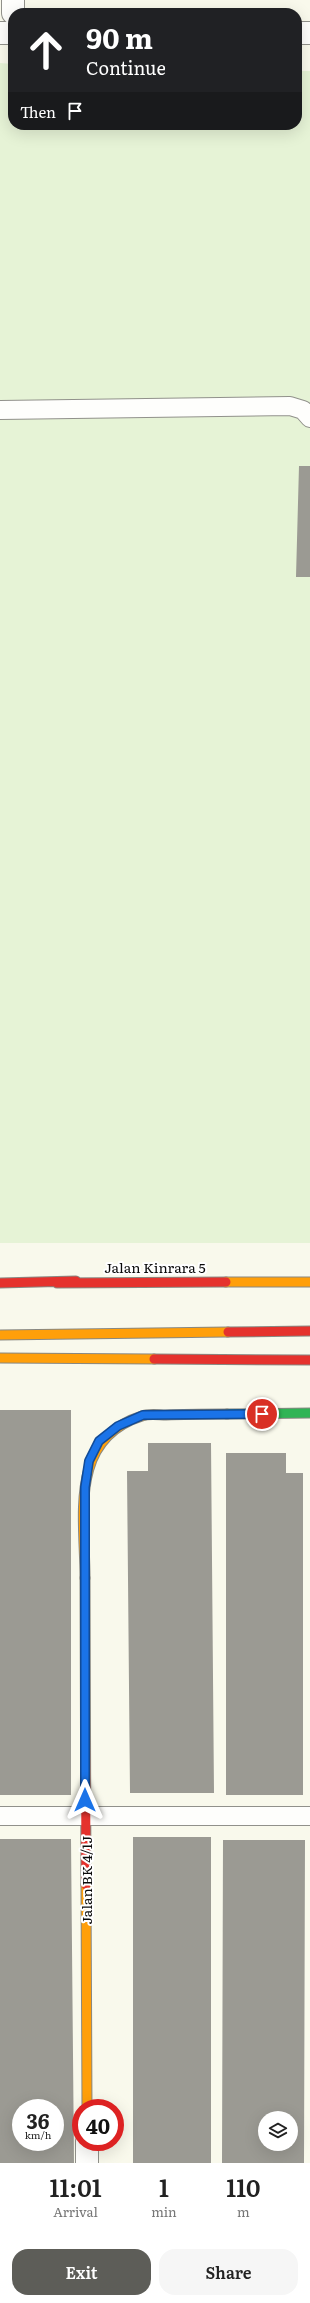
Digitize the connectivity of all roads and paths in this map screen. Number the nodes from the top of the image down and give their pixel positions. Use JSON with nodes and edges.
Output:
{"nodes":[{"id":1,"x":0,"y":410,"type":"edge"},
{"id":2,"x":310,"y":418,"type":"edge"},
{"id":3,"x":76,"y":1281,"type":"junction"},
{"id":4,"x":310,"y":1282,"type":"edge"},
{"id":5,"x":0,"y":1283,"type":"edge"},
{"id":6,"x":0,"y":1287,"type":"edge"},
{"id":7,"x":310,"y":1331,"type":"edge"},
{"id":8,"x":0,"y":1335,"type":"edge"},
{"id":9,"x":0,"y":1358,"type":"edge"},
{"id":10,"x":310,"y":1360,"type":"edge"},
{"id":11,"x":310,"y":1413,"type":"edge"},
{"id":12,"x":0,"y":1816,"type":"edge"},
{"id":13,"x":86,"y":1816,"type":"junction"},
{"id":14,"x":310,"y":1816,"type":"edge"},
{"id":15,"x":87,"y":2099,"type":"edge"},
{"id":16,"x":87,"y":2151,"type":"edge"},
{"id":17,"x":87,"y":2163,"type":"edge"}],
"edges":[{"from":1,"to":2,"type":"lane"},
{"from":3,"to":4,"type":"main road","name":"Jalan Kinrara 5"},
{"from":3,"to":5,"type":"main road"},
{"from":3,"to":6,"type":"main road","name":"Jalan Kinrara 5"},
{"from":7,"to":8,"type":"main road"},
{"from":9,"to":10,"type":"main road"},
{"from":11,"to":13,"type":"main road","name":"Jalan BK 4/1J"},
{"from":12,"to":13,"type":"lane"},
{"from":13,"to":14,"type":"lane"},
{"from":13,"to":15,"type":"main road","name":"Jalan BK 4/1J"},
{"from":16,"to":17,"type":"street"}]}
